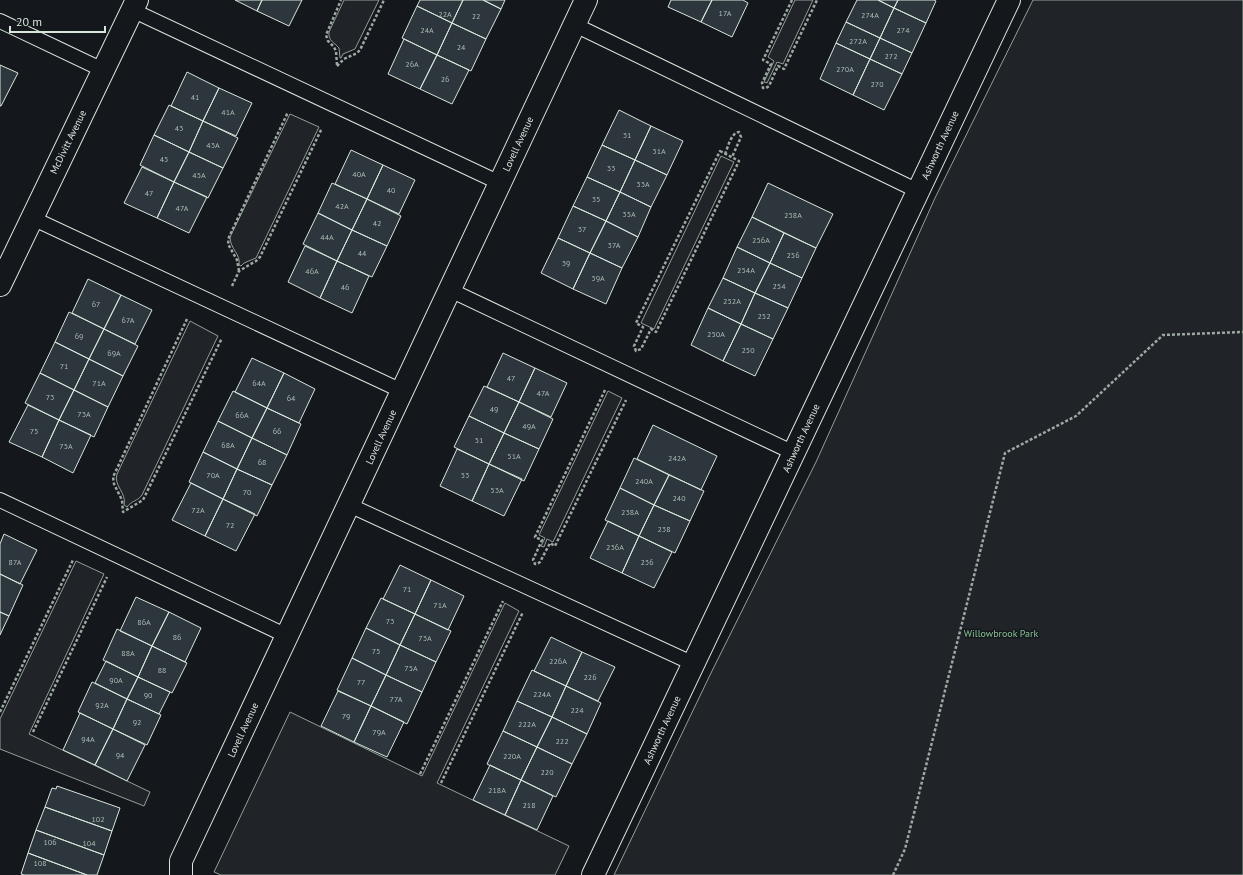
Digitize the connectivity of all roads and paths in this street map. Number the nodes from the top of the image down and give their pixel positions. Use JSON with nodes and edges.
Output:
{"nodes":[{"id":1,"x":342,"y":0,"type":"edge"},
{"id":2,"x":384,"y":0,"type":"edge"},
{"id":3,"x":586,"y":0,"type":"edge"},
{"id":4,"x":792,"y":0,"type":"edge"},
{"id":5,"x":818,"y":0,"type":"edge"},
{"id":6,"x":1009,"y":0,"type":"edge"},
{"id":7,"x":135,"y":5,"type":"edge"},
{"id":8,"x":0,"y":21,"type":"edge"},
{"id":9,"x":575,"y":25,"type":"junction"},
{"id":10,"x":103,"y":70,"type":"junction"},
{"id":11,"x":288,"y":112,"type":"dead end"},
{"id":12,"x":322,"y":128,"type":"dead end"},
{"id":13,"x":724,"y":154,"type":"junction"},
{"id":14,"x":732,"y":157,"type":"junction"},
{"id":15,"x":500,"y":182,"type":"junction"},
{"id":16,"x":918,"y":191,"type":"junction"},
{"id":17,"x":32,"y":218,"type":"junction"},
{"id":18,"x":239,"y":271,"type":"junction"},
{"id":19,"x":0,"y":285,"type":"edge"},
{"id":20,"x":231,"y":289,"type":"dead end"},
{"id":21,"x":450,"y":290,"type":"junction"},
{"id":22,"x":187,"y":319,"type":"dead end"},
{"id":23,"x":1243,"y":332,"type":"edge"},
{"id":24,"x":222,"y":338,"type":"dead end"},
{"id":25,"x":605,"y":390,"type":"dead end"},
{"id":26,"x":402,"y":391,"type":"junction"},
{"id":27,"x":626,"y":399,"type":"dead end"},
{"id":28,"x":794,"y":453,"type":"junction"},
{"id":29,"x":0,"y":500,"type":"edge"},
{"id":30,"x":349,"y":505,"type":"junction"},
{"id":31,"x":73,"y":560,"type":"dead end"},
{"id":32,"x":107,"y":577,"type":"dead end"},
{"id":33,"x":503,"y":601,"type":"dead end"},
{"id":34,"x":523,"y":612,"type":"dead end"},
{"id":35,"x":287,"y":636,"type":"junction"},
{"id":36,"x":694,"y":664,"type":"junction"},
{"id":37,"x":0,"y":712,"type":"edge"},
{"id":38,"x":33,"y":732,"type":"dead end"},
{"id":39,"x":420,"y":774,"type":"dead end"},
{"id":40,"x":441,"y":783,"type":"dead end"},
{"id":41,"x":182,"y":875,"type":"edge"},
{"id":42,"x":593,"y":875,"type":"edge"},
{"id":43,"x":892,"y":875,"type":"edge"}],
"edges":[{"from":1,"to":2,"type":"path"},
{"from":3,"to":9,"type":"street","name":"Lovell Avenue"},
{"from":4,"to":5,"type":"path"},
{"from":6,"to":16,"type":"street","name":"Ashworth Avenue"},
{"from":7,"to":10,"type":"street","name":"McDivitt Avenue"},
{"from":7,"to":15,"type":"lane"},
{"from":8,"to":10,"type":"lane"},
{"from":9,"to":15,"type":"street","name":"Lovell Avenue"},
{"from":9,"to":16,"type":"lane"},
{"from":10,"to":17,"type":"street","name":"McDivitt Avenue"},
{"from":11,"to":18,"type":"path"},
{"from":12,"to":18,"type":"path"},
{"from":13,"to":14,"type":"path"},
{"from":13,"to":14,"type":"path"},
{"from":13,"to":14,"type":"path"},
{"from":15,"to":21,"type":"street","name":"Lovell Avenue"},
{"from":16,"to":28,"type":"street","name":"Ashworth Avenue"},
{"from":17,"to":19,"type":"street","name":"McDivitt Avenue"},
{"from":17,"to":26,"type":"lane"},
{"from":18,"to":20,"type":"path"},
{"from":21,"to":26,"type":"street","name":"Lovell Avenue"},
{"from":21,"to":28,"type":"lane"},
{"from":22,"to":24,"type":"path"},
{"from":23,"to":43,"type":"path"},
{"from":25,"to":27,"type":"path"},
{"from":26,"to":30,"type":"street","name":"Lovell Avenue"},
{"from":28,"to":36,"type":"street","name":"Ashworth Avenue"},
{"from":29,"to":35,"type":"lane"},
{"from":30,"to":35,"type":"street","name":"Lovell Avenue"},
{"from":30,"to":36,"type":"lane"},
{"from":31,"to":37,"type":"path"},
{"from":32,"to":38,"type":"path"},
{"from":33,"to":39,"type":"path"},
{"from":34,"to":40,"type":"path"},
{"from":35,"to":41,"type":"street","name":"Lovell Avenue"},
{"from":36,"to":42,"type":"street","name":"Ashworth Avenue"}]}
